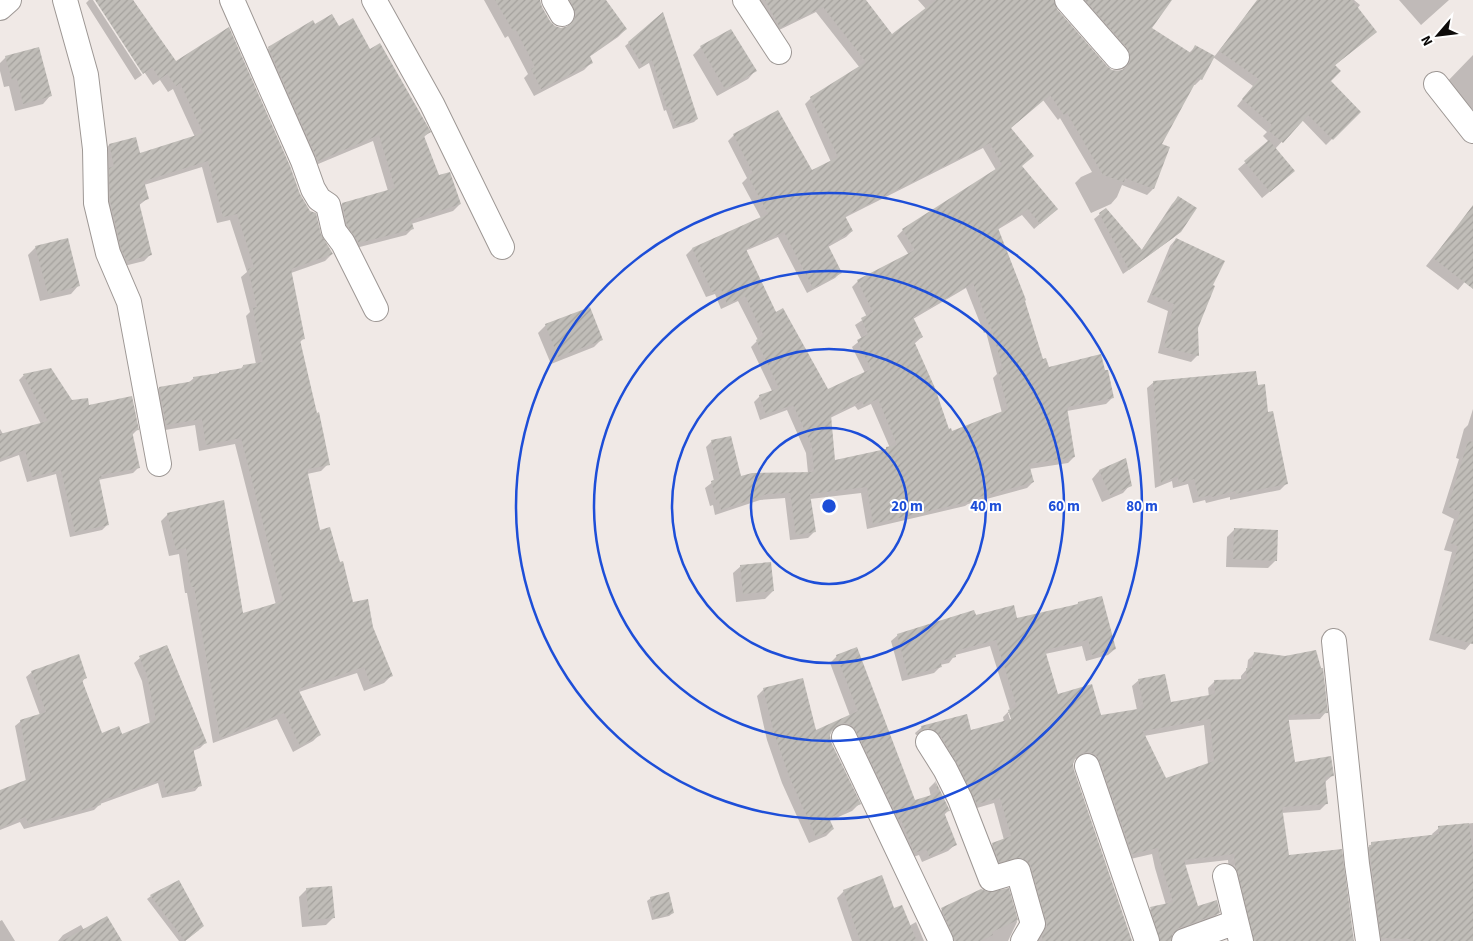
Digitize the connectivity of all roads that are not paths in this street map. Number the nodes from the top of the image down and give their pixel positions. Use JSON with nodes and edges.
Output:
{"nodes":[{"id":1,"x":9,"y":0,"type":"edge"},
{"id":2,"x":65,"y":0,"type":"edge"},
{"id":3,"x":232,"y":0,"type":"edge"},
{"id":4,"x":374,"y":0,"type":"edge"},
{"id":5,"x":745,"y":0,"type":"edge"},
{"id":6,"x":1067,"y":0,"type":"edge"},
{"id":7,"x":0,"y":8,"type":"edge"},
{"id":8,"x":779,"y":52,"type":"dead end"},
{"id":9,"x":1117,"y":57,"type":"dead end"},
{"id":10,"x":1436,"y":84,"type":"dead end"},
{"id":11,"x":1473,"y":131,"type":"edge"},
{"id":12,"x":502,"y":247,"type":"dead end"},
{"id":13,"x":376,"y":309,"type":"dead end"},
{"id":14,"x":159,"y":464,"type":"dead end"},
{"id":15,"x":1334,"y":641,"type":"dead end"},
{"id":16,"x":844,"y":737,"type":"dead end"},
{"id":17,"x":928,"y":742,"type":"dead end"},
{"id":18,"x":1087,"y":766,"type":"dead end"},
{"id":19,"x":1225,"y":876,"type":"dead end"},
{"id":20,"x":1238,"y":932,"type":"edge"},
{"id":21,"x":941,"y":941,"type":"edge"},
{"id":22,"x":1023,"y":941,"type":"edge"},
{"id":23,"x":1147,"y":941,"type":"edge"},
{"id":24,"x":1184,"y":941,"type":"edge"},
{"id":25,"x":1368,"y":941,"type":"edge"}],
"edges":[{"from":1,"to":7,"type":"street"},
{"from":2,"to":14,"type":"street"},
{"from":3,"to":13,"type":"street"},
{"from":4,"to":12,"type":"street"},
{"from":5,"to":8,"type":"street"},
{"from":6,"to":9,"type":"street"},
{"from":10,"to":11,"type":"street"},
{"from":15,"to":25,"type":"street"},
{"from":16,"to":21,"type":"street"},
{"from":17,"to":22,"type":"street"},
{"from":18,"to":23,"type":"street"},
{"from":19,"to":20,"type":"street"},
{"from":20,"to":24,"type":"street"}]}
